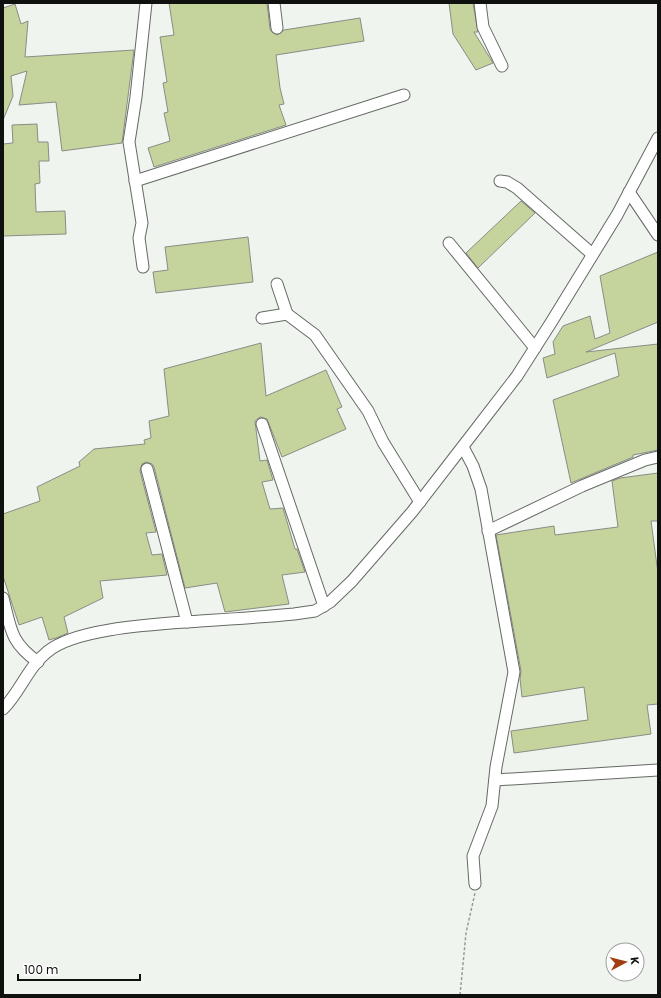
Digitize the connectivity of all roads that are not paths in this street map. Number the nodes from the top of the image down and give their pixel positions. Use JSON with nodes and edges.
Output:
{"nodes":[{"id":1,"x":146,"y":3,"type":"edge"},
{"id":2,"x":274,"y":3,"type":"edge"},
{"id":3,"x":480,"y":3,"type":"edge"},
{"id":4,"x":277,"y":28,"type":"dead end"},
{"id":5,"x":502,"y":66,"type":"dead end"},
{"id":6,"x":404,"y":95,"type":"dead end"},
{"id":7,"x":658,"y":138,"type":"edge"},
{"id":8,"x":135,"y":181,"type":"junction"},
{"id":9,"x":500,"y":181,"type":"dead end"},
{"id":10,"x":629,"y":192,"type":"junction"},
{"id":11,"x":658,"y":235,"type":"edge"},
{"id":12,"x":449,"y":243,"type":"dead end"},
{"id":13,"x":592,"y":254,"type":"junction"},
{"id":14,"x":143,"y":268,"type":"dead end"},
{"id":15,"x":277,"y":284,"type":"dead end"},
{"id":16,"x":287,"y":314,"type":"junction"},
{"id":17,"x":262,"y":318,"type":"dead end"},
{"id":18,"x":535,"y":348,"type":"junction"},
{"id":19,"x":262,"y":424,"type":"dead end"},
{"id":20,"x":463,"y":447,"type":"junction"},
{"id":21,"x":658,"y":457,"type":"edge"},
{"id":22,"x":147,"y":469,"type":"dead end"},
{"id":23,"x":420,"y":502,"type":"junction"},
{"id":24,"x":488,"y":531,"type":"junction"},
{"id":25,"x":3,"y":598,"type":"edge"},
{"id":26,"x":324,"y":606,"type":"junction"},
{"id":27,"x":187,"y":622,"type":"junction"},
{"id":28,"x":38,"y":662,"type":"junction"},
{"id":29,"x":3,"y":709,"type":"edge"},
{"id":30,"x":658,"y":770,"type":"edge"},
{"id":31,"x":495,"y":780,"type":"junction"},
{"id":32,"x":475,"y":884,"type":"road end"}],
"edges":[{"from":1,"to":8,"type":"street"},
{"from":2,"to":4,"type":"street"},
{"from":3,"to":5,"type":"street"},
{"from":6,"to":8,"type":"street"},
{"from":7,"to":10,"type":"street"},
{"from":8,"to":14,"type":"street"},
{"from":9,"to":13,"type":"street"},
{"from":10,"to":11,"type":"street"},
{"from":10,"to":13,"type":"street"},
{"from":12,"to":18,"type":"street"},
{"from":13,"to":18,"type":"street"},
{"from":15,"to":16,"type":"street"},
{"from":16,"to":17,"type":"street"},
{"from":16,"to":23,"type":"street"},
{"from":18,"to":20,"type":"street"},
{"from":19,"to":26,"type":"street"},
{"from":20,"to":23,"type":"street"},
{"from":20,"to":24,"type":"street"},
{"from":21,"to":24,"type":"street"},
{"from":22,"to":27,"type":"street"},
{"from":23,"to":26,"type":"street"},
{"from":24,"to":31,"type":"street"},
{"from":25,"to":28,"type":"street"},
{"from":26,"to":27,"type":"street"},
{"from":27,"to":28,"type":"street"},
{"from":28,"to":29,"type":"street"},
{"from":30,"to":31,"type":"street"},
{"from":31,"to":32,"type":"street"}]}
